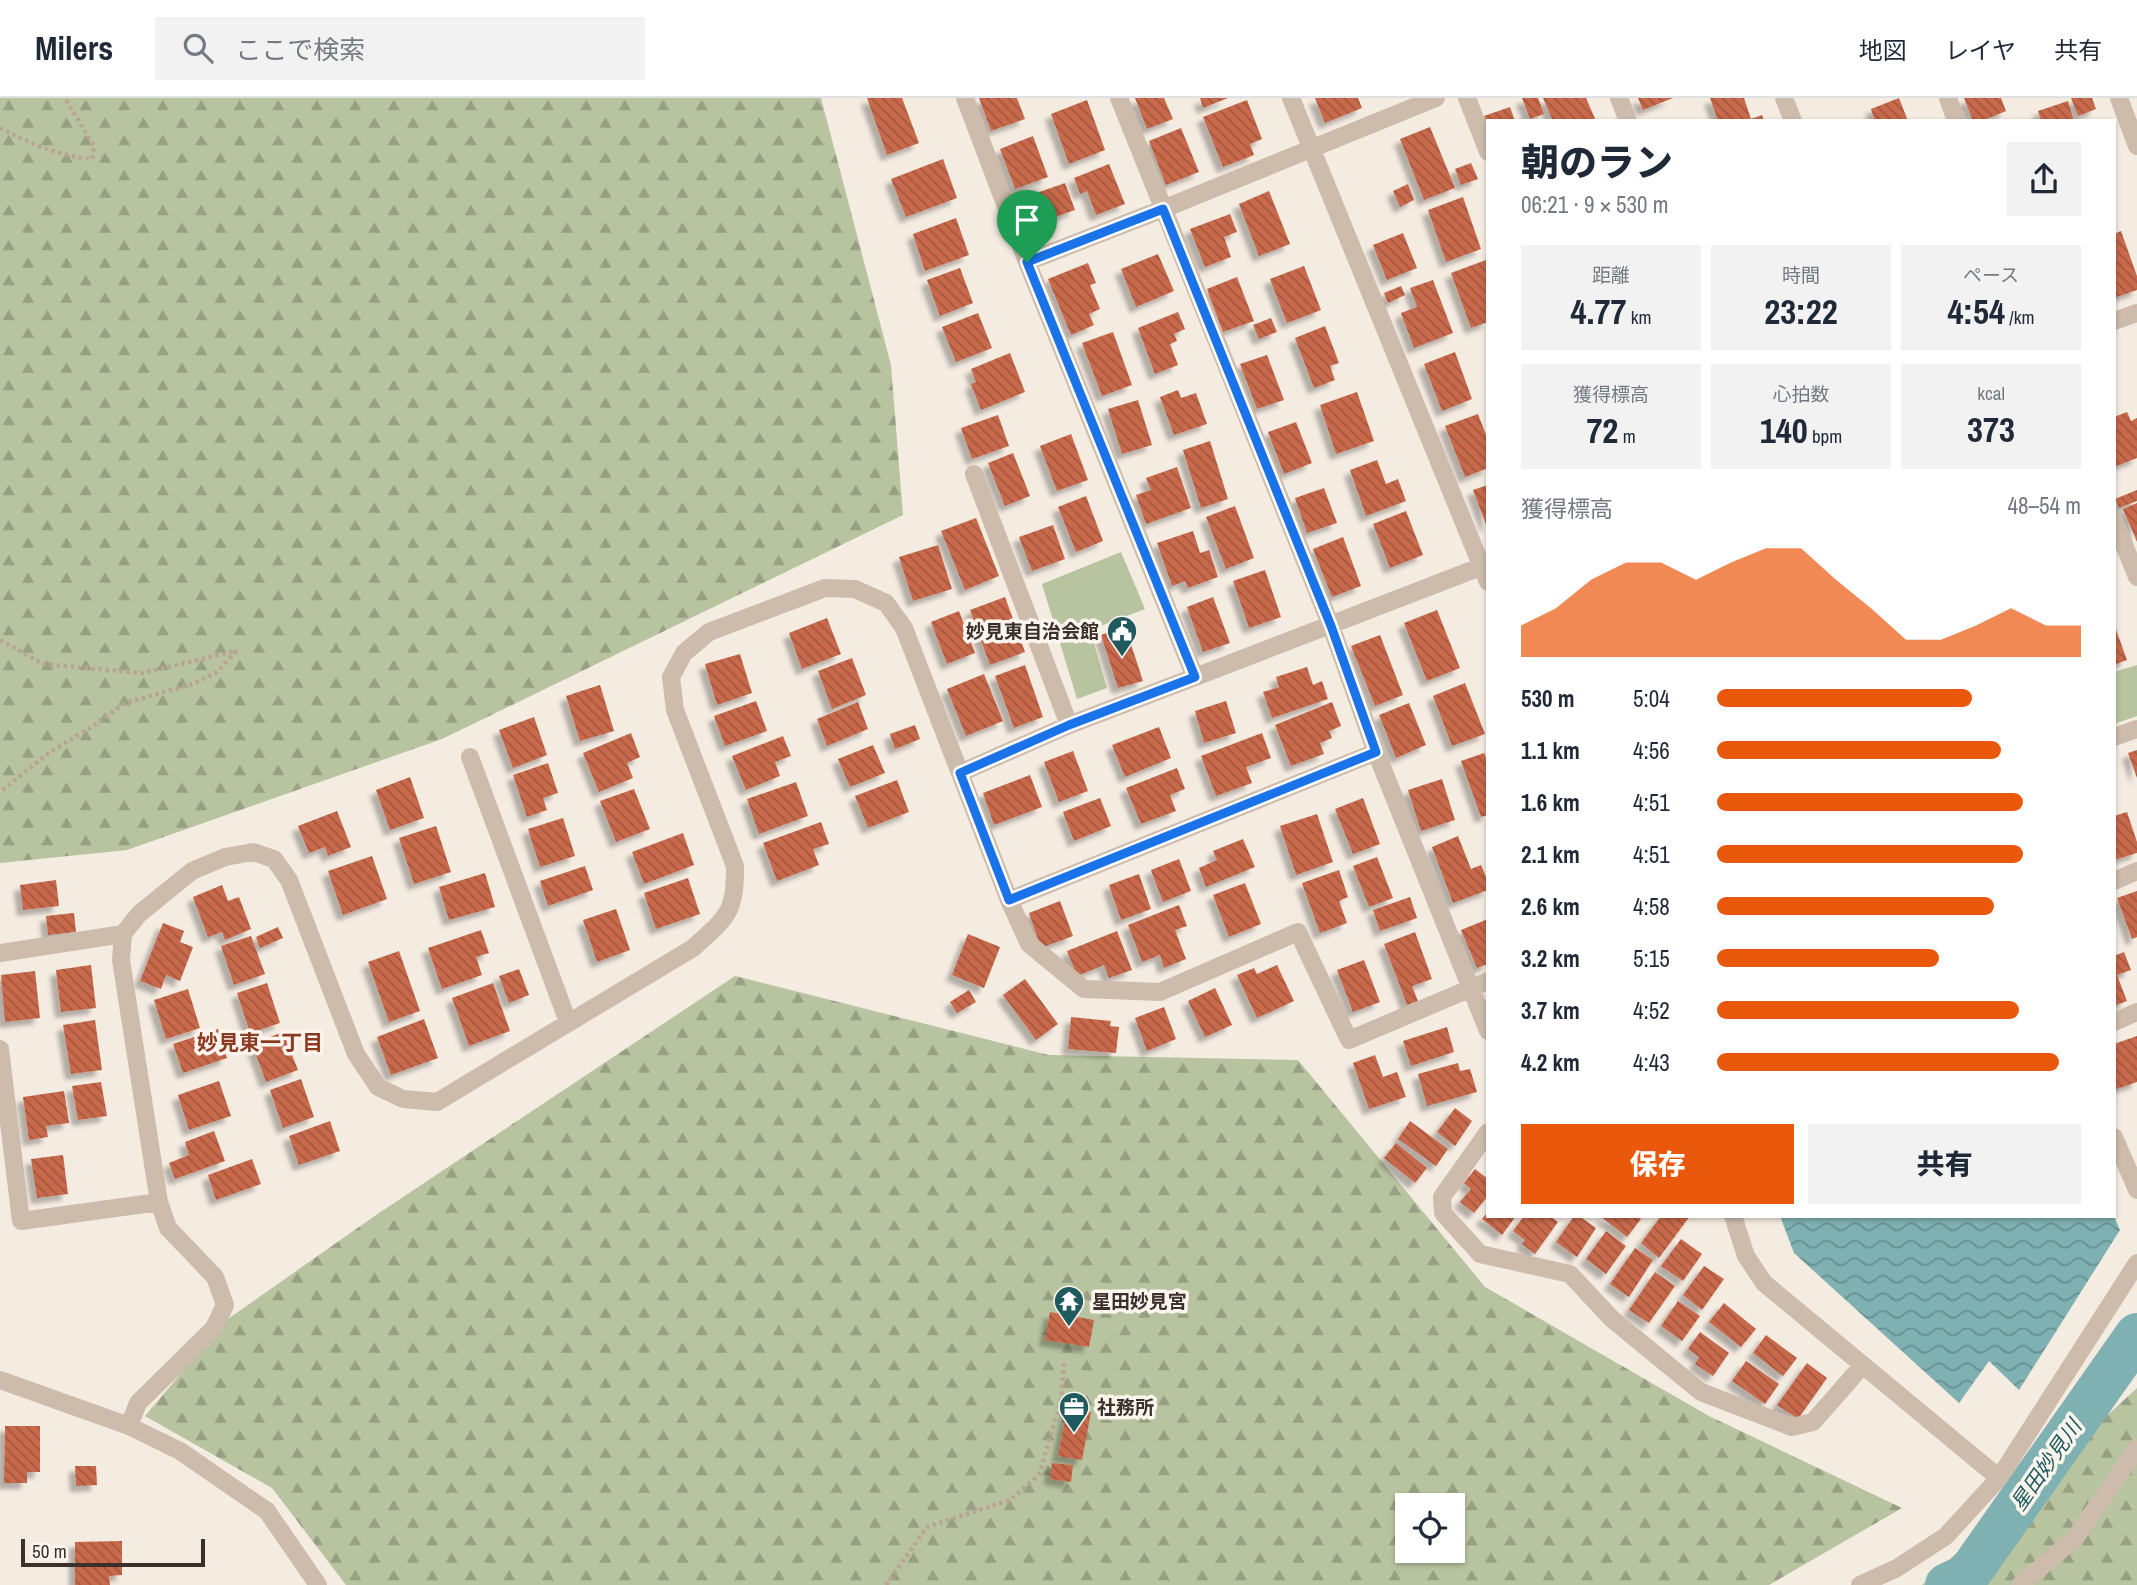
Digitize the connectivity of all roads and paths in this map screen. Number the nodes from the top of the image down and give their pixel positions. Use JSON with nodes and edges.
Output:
{"nodes":[{"id":1,"x":65,"y":98,"type":"edge"},
{"id":2,"x":965,"y":98,"type":"edge"},
{"id":3,"x":1119,"y":98,"type":"edge"},
{"id":4,"x":1291,"y":98,"type":"edge"},
{"id":5,"x":1436,"y":98,"type":"edge"},
{"id":6,"x":1467,"y":98,"type":"edge"},
{"id":7,"x":1619,"y":98,"type":"edge"},
{"id":8,"x":1784,"y":98,"type":"edge"},
{"id":9,"x":1948,"y":98,"type":"edge"},
{"id":10,"x":2119,"y":98,"type":"edge"},
{"id":11,"x":1627,"y":119,"type":"edge"},
{"id":12,"x":1792,"y":119,"type":"edge"},
{"id":13,"x":1955,"y":119,"type":"edge"},
{"id":14,"x":0,"y":128,"type":"edge"},
{"id":15,"x":2137,"y":146,"type":"edge"},
{"id":16,"x":1486,"y":147,"type":"edge"},
{"id":17,"x":1311,"y":148,"type":"junction"},
{"id":18,"x":1163,"y":209,"type":"junction"},
{"id":19,"x":1027,"y":262,"type":"junction"},
{"id":20,"x":2137,"y":313,"type":"edge"},
{"id":21,"x":2116,"y":320,"type":"edge"},
{"id":22,"x":974,"y":474,"type":"dead end"},
{"id":23,"x":2116,"y":525,"type":"edge"},
{"id":24,"x":1485,"y":571,"type":"edge"},
{"id":25,"x":2137,"y":577,"type":"edge"},
{"id":26,"x":1331,"y":626,"type":"junction"},
{"id":27,"x":0,"y":640,"type":"edge"},
{"id":28,"x":1195,"y":677,"type":"junction"},
{"id":29,"x":1069,"y":725,"type":"junction"},
{"id":30,"x":2137,"y":729,"type":"edge"},
{"id":31,"x":2116,"y":736,"type":"edge"},
{"id":32,"x":1376,"y":752,"type":"junction"},
{"id":33,"x":470,"y":758,"type":"dead end"},
{"id":34,"x":960,"y":773,"type":"junction"},
{"id":35,"x":0,"y":792,"type":"edge"},
{"id":36,"x":2137,"y":871,"type":"edge"},
{"id":37,"x":2116,"y":880,"type":"edge"},
{"id":38,"x":1009,"y":900,"type":"junction"},
{"id":39,"x":123,"y":934,"type":"junction"},
{"id":40,"x":0,"y":953,"type":"edge"},
{"id":41,"x":1486,"y":982,"type":"edge"},
{"id":42,"x":1470,"y":987,"type":"junction"},
{"id":43,"x":2137,"y":1012,"type":"edge"},
{"id":44,"x":2116,"y":1021,"type":"edge"},
{"id":45,"x":568,"y":1022,"type":"junction"},
{"id":46,"x":1486,"y":1026,"type":"edge"},
{"id":47,"x":0,"y":1049,"type":"edge"},
{"id":48,"x":1486,"y":1135,"type":"edge"},
{"id":49,"x":2116,"y":1142,"type":"edge"},
{"id":50,"x":2137,"y":1190,"type":"edge"},
{"id":51,"x":159,"y":1202,"type":"junction"},
{"id":52,"x":1733,"y":1218,"type":"edge"},
{"id":53,"x":2137,"y":1263,"type":"edge"},
{"id":54,"x":1064,"y":1362,"type":"dead end"},
{"id":55,"x":1863,"y":1365,"type":"junction"},
{"id":56,"x":0,"y":1380,"type":"edge"},
{"id":57,"x":129,"y":1426,"type":"junction"},
{"id":58,"x":2137,"y":1448,"type":"edge"},
{"id":59,"x":1999,"y":1478,"type":"junction"},
{"id":60,"x":318,"y":1585,"type":"edge"},
{"id":61,"x":887,"y":1585,"type":"edge"},
{"id":62,"x":1860,"y":1585,"type":"edge"},
{"id":63,"x":2020,"y":1585,"type":"edge"}],
"edges":[{"from":1,"to":14,"type":"path"},
{"from":2,"to":19,"type":"street"},
{"from":3,"to":18,"type":"street"},
{"from":4,"to":17,"type":"street"},
{"from":5,"to":17,"type":"street"},
{"from":6,"to":16,"type":"street"},
{"from":7,"to":11,"type":"street"},
{"from":8,"to":12,"type":"street"},
{"from":9,"to":13,"type":"street"},
{"from":10,"to":15,"type":"street"},
{"from":17,"to":18,"type":"street"},
{"from":17,"to":24,"type":"street"},
{"from":18,"to":19,"type":"street"},
{"from":18,"to":26,"type":"street"},
{"from":19,"to":28,"type":"street"},
{"from":20,"to":21,"type":"street"},
{"from":22,"to":29,"type":"street"},
{"from":23,"to":25,"type":"street"},
{"from":24,"to":26,"type":"street"},
{"from":26,"to":28,"type":"street"},
{"from":26,"to":32,"type":"street"},
{"from":27,"to":35,"type":"path"},
{"from":28,"to":29,"type":"street"},
{"from":29,"to":34,"type":"street"},
{"from":30,"to":31,"type":"street"},
{"from":32,"to":38,"type":"street"},
{"from":32,"to":42,"type":"street"},
{"from":33,"to":45,"type":"street"},
{"from":34,"to":38,"type":"street"},
{"from":34,"to":45,"type":"street"},
{"from":36,"to":37,"type":"street"},
{"from":38,"to":42,"type":"street"},
{"from":39,"to":40,"type":"street"},
{"from":39,"to":45,"type":"street"},
{"from":39,"to":51,"type":"street"},
{"from":41,"to":42,"type":"street"},
{"from":42,"to":46,"type":"street"},
{"from":43,"to":44,"type":"street"},
{"from":47,"to":51,"type":"street"},
{"from":48,"to":55,"type":"street"},
{"from":49,"to":50,"type":"street"},
{"from":51,"to":57,"type":"street"},
{"from":52,"to":55,"type":"street"},
{"from":53,"to":59,"type":"street"},
{"from":54,"to":61,"type":"path"},
{"from":55,"to":59,"type":"street"},
{"from":56,"to":57,"type":"street"},
{"from":57,"to":60,"type":"street"},
{"from":58,"to":63,"type":"street"},
{"from":59,"to":62,"type":"street"}]}
